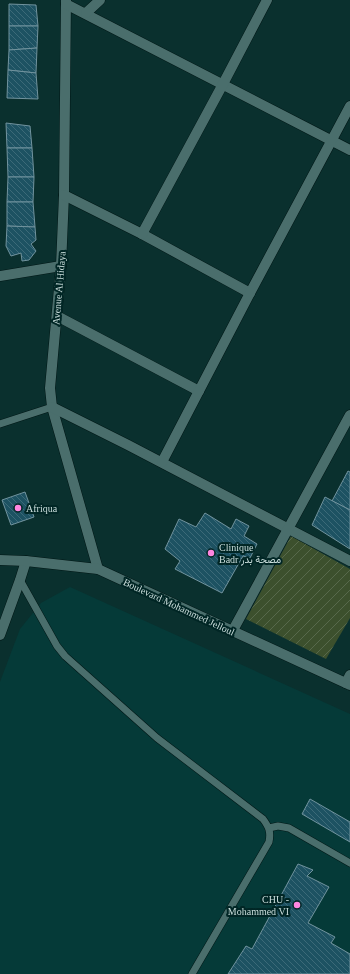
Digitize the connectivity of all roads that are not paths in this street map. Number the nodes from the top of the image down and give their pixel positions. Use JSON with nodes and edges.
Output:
{"nodes":[{"id":1,"x":100,"y":0,"type":"edge"},
{"id":2,"x":267,"y":0,"type":"edge"},
{"id":3,"x":66,"y":2,"type":"edge"},
{"id":4,"x":86,"y":13,"type":"junction"},
{"id":5,"x":223,"y":84,"type":"junction"},
{"id":6,"x":350,"y":106,"type":"edge"},
{"id":7,"x":331,"y":141,"type":"junction"},
{"id":8,"x":350,"y":150,"type":"edge"},
{"id":9,"x":64,"y":195,"type":"junction"},
{"id":10,"x":142,"y":234,"type":"junction"},
{"id":11,"x":62,"y":266,"type":"junction"},
{"id":12,"x":0,"y":276,"type":"edge"},
{"id":13,"x":250,"y":293,"type":"junction"},
{"id":14,"x":57,"y":316,"type":"junction"},
{"id":15,"x":199,"y":391,"type":"junction"},
{"id":16,"x":52,"y":407,"type":"junction"},
{"id":17,"x":350,"y":415,"type":"edge"},
{"id":18,"x":0,"y":424,"type":"edge"},
{"id":19,"x":162,"y":462,"type":"junction"},
{"id":20,"x":289,"y":529,"type":"junction"},
{"id":21,"x":0,"y":560,"type":"edge"},
{"id":22,"x":26,"y":561,"type":"junction"},
{"id":23,"x":350,"y":561,"type":"edge"},
{"id":24,"x":98,"y":569,"type":"junction"},
{"id":25,"x":20,"y":580,"type":"junction"},
{"id":26,"x":232,"y":632,"type":"junction"},
{"id":27,"x":0,"y":635,"type":"edge"},
{"id":28,"x":349,"y":681,"type":"edge"},
{"id":29,"x":269,"y":828,"type":"junction"},
{"id":30,"x":350,"y":863,"type":"edge"},
{"id":31,"x":192,"y":974,"type":"edge"}],
"edges":[{"from":1,"to":4,"type":"street"},
{"from":2,"to":5,"type":"street"},
{"from":3,"to":4,"type":"street"},
{"from":3,"to":9,"type":"street","name":"Avenue Al Hidaya"},
{"from":4,"to":5,"type":"street"},
{"from":5,"to":7,"type":"street"},
{"from":5,"to":10,"type":"street"},
{"from":6,"to":7,"type":"street"},
{"from":7,"to":8,"type":"street"},
{"from":7,"to":13,"type":"street"},
{"from":9,"to":10,"type":"street"},
{"from":9,"to":11,"type":"street","name":"Avenue Al Hidaya"},
{"from":10,"to":13,"type":"street"},
{"from":11,"to":12,"type":"street"},
{"from":11,"to":14,"type":"street","name":"Avenue Al Hidaya"},
{"from":13,"to":15,"type":"street"},
{"from":14,"to":15,"type":"street"},
{"from":14,"to":16,"type":"street","name":"Avenue Al Hidaya"},
{"from":15,"to":19,"type":"street"},
{"from":16,"to":18,"type":"lane"},
{"from":16,"to":19,"type":"street"},
{"from":16,"to":24,"type":"street","name":"Avenue Al Hidaya"},
{"from":17,"to":20,"type":"street"},
{"from":19,"to":20,"type":"street"},
{"from":20,"to":23,"type":"street"},
{"from":20,"to":26,"type":"street"},
{"from":21,"to":22,"type":"street","name":"Boulevard Mohammed Jelloul"},
{"from":22,"to":24,"type":"street","name":"Boulevard Mohammed Jelloul"},
{"from":22,"to":25,"type":"street"},
{"from":24,"to":26,"type":"street","name":"Boulevard Mohammed Jelloul"},
{"from":25,"to":27,"type":"street"},
{"from":25,"to":29,"type":"lane"},
{"from":26,"to":28,"type":"street","name":"Boulevard Mohammed Jelloul"},
{"from":29,"to":30,"type":"lane"},
{"from":29,"to":31,"type":"lane"}]}
